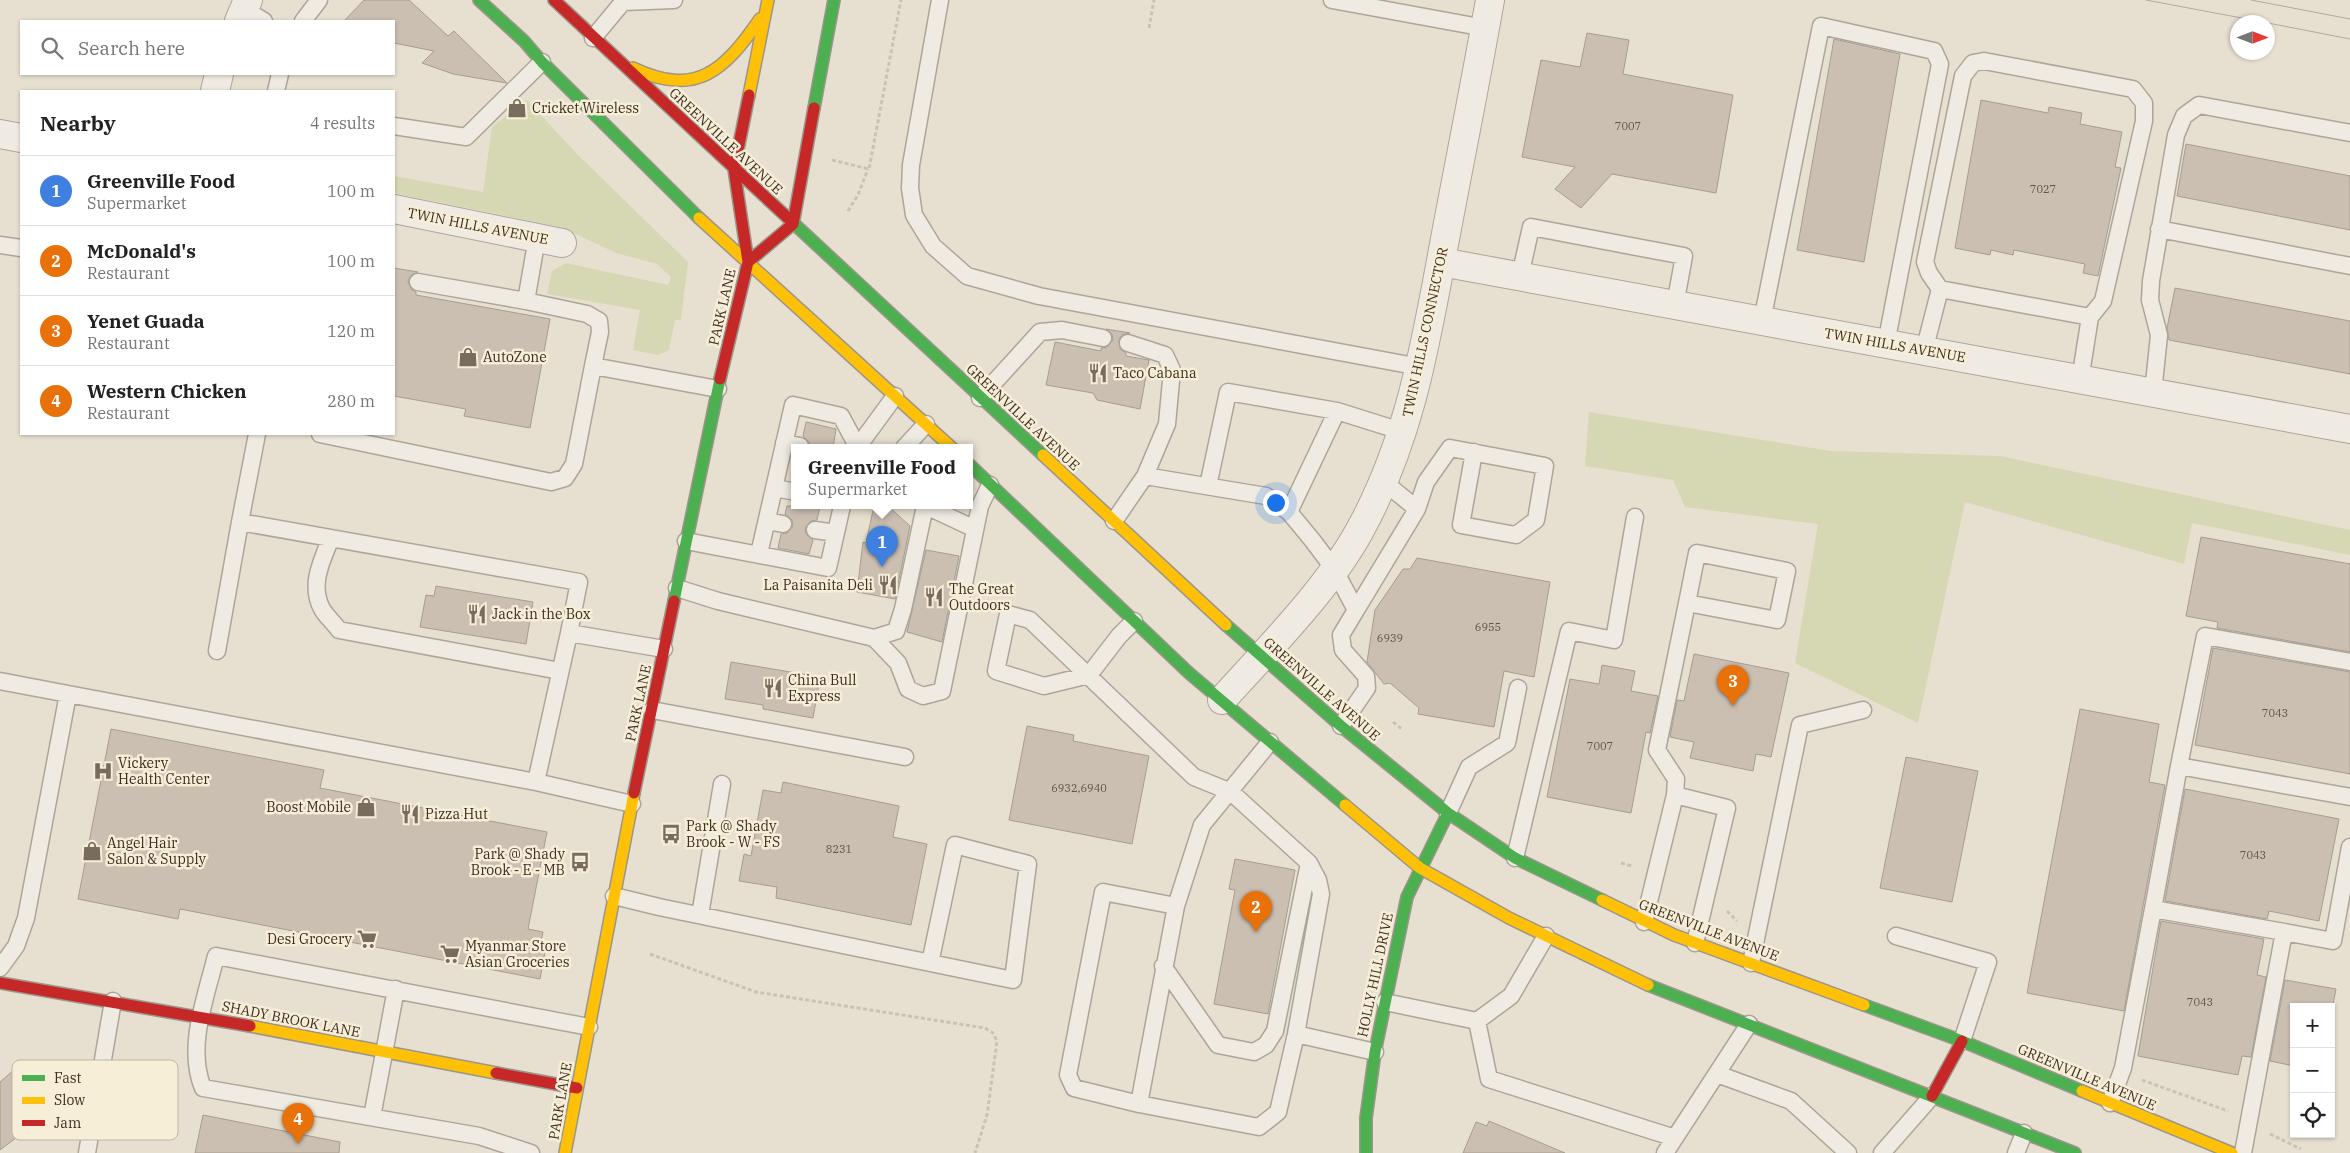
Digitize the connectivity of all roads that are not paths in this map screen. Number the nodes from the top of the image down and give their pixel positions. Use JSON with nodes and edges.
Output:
{"nodes":[{"id":1,"x":319,"y":0,"type":"edge"},
{"id":2,"x":479,"y":0,"type":"edge"},
{"id":3,"x":554,"y":0,"type":"edge"},
{"id":4,"x":640,"y":0,"type":"edge"},
{"id":5,"x":674,"y":0,"type":"edge"},
{"id":6,"x":834,"y":0,"type":"edge"},
{"id":7,"x":940,"y":0,"type":"edge"},
{"id":8,"x":1332,"y":0,"type":"edge"},
{"id":9,"x":1490,"y":0,"type":"edge"},
{"id":10,"x":768,"y":5,"type":"edge"},
{"id":11,"x":304,"y":20,"type":"edge"},
{"id":12,"x":1485,"y":28,"type":"junction"},
{"id":13,"x":593,"y":38,"type":"junction"},
{"id":14,"x":610,"y":54,"type":"junction"},
{"id":15,"x":542,"y":62,"type":"junction"},
{"id":16,"x":219,"y":75,"type":"edge"},
{"id":17,"x":280,"y":75,"type":"edge"},
{"id":18,"x":215,"y":90,"type":"edge"},
{"id":19,"x":276,"y":90,"type":"edge"},
{"id":20,"x":395,"y":126,"type":"edge"},
{"id":21,"x":2350,"y":133,"type":"edge"},
{"id":22,"x":734,"y":169,"type":"junction"},
{"id":23,"x":395,"y":209,"type":"edge"},
{"id":24,"x":793,"y":224,"type":"junction"},
{"id":25,"x":2159,"y":229,"type":"junction"},
{"id":26,"x":549,"y":240,"type":"joint"},
{"id":27,"x":0,"y":245,"type":"edge"},
{"id":28,"x":20,"y":248,"type":"edge"},
{"id":29,"x":748,"y":262,"type":"junction"},
{"id":30,"x":1441,"y":262,"type":"junction"},
{"id":31,"x":2350,"y":266,"type":"edge"},
{"id":32,"x":1520,"y":276,"type":"junction"},
{"id":33,"x":418,"y":282,"type":"dead end"},
{"id":34,"x":1940,"y":289,"type":"junction"},
{"id":35,"x":526,"y":301,"type":"junction"},
{"id":36,"x":1675,"y":305,"type":"junction"},
{"id":37,"x":2090,"y":317,"type":"junction"},
{"id":38,"x":1762,"y":321,"type":"junction"},
{"id":39,"x":1103,"y":338,"type":"dead end"},
{"id":40,"x":1128,"y":343,"type":"dead end"},
{"id":41,"x":1886,"y":344,"type":"junction"},
{"id":42,"x":1924,"y":351,"type":"junction"},
{"id":43,"x":593,"y":366,"type":"junction"},
{"id":44,"x":1420,"y":367,"type":"junction"},
{"id":45,"x":2080,"y":380,"type":"junction"},
{"id":46,"x":718,"y":389,"type":"junction"},
{"id":47,"x":2153,"y":393,"type":"junction"},
{"id":48,"x":895,"y":396,"type":"junction"},
{"id":49,"x":980,"y":398,"type":"junction"},
{"id":50,"x":1336,"y":411,"type":"junction"},
{"id":51,"x":926,"y":424,"type":"junction"},
{"id":52,"x":2350,"y":429,"type":"edge"},
{"id":53,"x":1404,"y":432,"type":"junction"},
{"id":54,"x":257,"y":435,"type":"edge"},
{"id":55,"x":325,"y":435,"type":"edge"},
{"id":56,"x":784,"y":443,"type":"junction"},
{"id":57,"x":791,"y":444,"type":"edge"},
{"id":58,"x":857,"y":444,"type":"edge"},
{"id":59,"x":861,"y":444,"type":"edge"},
{"id":60,"x":908,"y":444,"type":"edge"},
{"id":61,"x":948,"y":444,"type":"edge"},
{"id":62,"x":1474,"y":452,"type":"junction"},
{"id":63,"x":973,"y":468,"type":"edge"},
{"id":64,"x":1145,"y":476,"type":"junction"},
{"id":65,"x":1384,"y":482,"type":"junction"},
{"id":66,"x":990,"y":485,"type":"junction"},
{"id":67,"x":1208,"y":486,"type":"junction"},
{"id":68,"x":774,"y":488,"type":"junction"},
{"id":69,"x":791,"y":491,"type":"dead end"},
{"id":70,"x":841,"y":509,"type":"edge"},
{"id":71,"x":925,"y":509,"type":"edge"},
{"id":72,"x":932,"y":509,"type":"edge"},
{"id":73,"x":1417,"y":509,"type":"junction"},
{"id":74,"x":1289,"y":512,"type":"junction"},
{"id":75,"x":1635,"y":517,"type":"dead end"},
{"id":76,"x":1114,"y":521,"type":"junction"},
{"id":77,"x":240,"y":522,"type":"junction"},
{"id":78,"x":767,"y":522,"type":"junction"},
{"id":79,"x":783,"y":524,"type":"dead end"},
{"id":80,"x":975,"y":529,"type":"junction"},
{"id":81,"x":815,"y":530,"type":"dead end"},
{"id":82,"x":836,"y":533,"type":"junction"},
{"id":83,"x":331,"y":538,"type":"junction"},
{"id":84,"x":686,"y":541,"type":"junction"},
{"id":85,"x":759,"y":554,"type":"junction"},
{"id":86,"x":1334,"y":569,"type":"junction"},
{"id":87,"x":677,"y":588,"type":"junction"},
{"id":88,"x":1687,"y":603,"type":"junction"},
{"id":89,"x":1356,"y":610,"type":"junction"},
{"id":90,"x":1134,"y":621,"type":"junction"},
{"id":91,"x":569,"y":633,"type":"junction"},
{"id":92,"x":874,"y":638,"type":"junction"},
{"id":93,"x":664,"y":649,"type":"junction"},
{"id":94,"x":216,"y":651,"type":"dead end"},
{"id":95,"x":1262,"y":656,"type":"junction"},
{"id":96,"x":2350,"y":662,"type":"edge"},
{"id":97,"x":560,"y":672,"type":"junction"},
{"id":98,"x":1089,"y":675,"type":"junction"},
{"id":99,"x":0,"y":681,"type":"edge"},
{"id":100,"x":1518,"y":688,"type":"dead end"},
{"id":101,"x":68,"y":694,"type":"junction"},
{"id":102,"x":1222,"y":700,"type":"junction"},
{"id":103,"x":652,"y":710,"type":"junction"},
{"id":104,"x":1864,"y":710,"type":"dead end"},
{"id":105,"x":1341,"y":726,"type":"junction"},
{"id":106,"x":1270,"y":742,"type":"junction"},
{"id":107,"x":904,"y":757,"type":"dead end"},
{"id":108,"x":2179,"y":766,"type":"junction"},
{"id":109,"x":536,"y":782,"type":"junction"},
{"id":110,"x":722,"y":784,"type":"dead end"},
{"id":111,"x":1230,"y":792,"type":"junction"},
{"id":112,"x":1674,"y":795,"type":"junction"},
{"id":113,"x":2350,"y":796,"type":"edge"},
{"id":114,"x":632,"y":804,"type":"junction"},
{"id":115,"x":1448,"y":812,"type":"junction"},
{"id":116,"x":2350,"y":847,"type":"edge"},
{"id":117,"x":1515,"y":858,"type":"junction"},
{"id":118,"x":1309,"y":863,"type":"junction"},
{"id":119,"x":1420,"y":868,"type":"junction"},
{"id":120,"x":614,"y":896,"type":"junction"},
{"id":121,"x":1176,"y":906,"type":"junction"},
{"id":122,"x":2153,"y":909,"type":"junction"},
{"id":123,"x":700,"y":915,"type":"junction"},
{"id":124,"x":1644,"y":922,"type":"junction"},
{"id":125,"x":2284,"y":932,"type":"junction"},
{"id":126,"x":1546,"y":936,"type":"junction"},
{"id":127,"x":1896,"y":936,"type":"dead end"},
{"id":128,"x":1695,"y":943,"type":"junction"},
{"id":129,"x":930,"y":963,"type":"junction"},
{"id":130,"x":1751,"y":963,"type":"junction"},
{"id":131,"x":1163,"y":966,"type":"junction"},
{"id":132,"x":0,"y":968,"type":"edge"},
{"id":133,"x":0,"y":982,"type":"edge"},
{"id":134,"x":396,"y":989,"type":"junction"},
{"id":135,"x":113,"y":1001,"type":"junction"},
{"id":136,"x":1385,"y":1002,"type":"junction"},
{"id":137,"x":200,"y":1017,"type":"junction"},
{"id":138,"x":1477,"y":1021,"type":"junction"},
{"id":139,"x":1749,"y":1024,"type":"junction"},
{"id":140,"x":589,"y":1027,"type":"junction"},
{"id":141,"x":1296,"y":1034,"type":"junction"},
{"id":142,"x":1962,"y":1041,"type":"junction"},
{"id":143,"x":384,"y":1052,"type":"junction"},
{"id":144,"x":1374,"y":1052,"type":"junction"},
{"id":145,"x":103,"y":1060,"type":"edge"},
{"id":146,"x":1717,"y":1074,"type":"junction"},
{"id":147,"x":577,"y":1088,"type":"junction"},
{"id":148,"x":1932,"y":1096,"type":"junction"},
{"id":149,"x":2110,"y":1103,"type":"junction"},
{"id":150,"x":1139,"y":1104,"type":"junction"},
{"id":151,"x":372,"y":1116,"type":"junction"},
{"id":152,"x":2024,"y":1132,"type":"junction"},
{"id":153,"x":1674,"y":1138,"type":"junction"},
{"id":154,"x":89,"y":1140,"type":"edge"},
{"id":155,"x":87,"y":1153,"type":"edge"},
{"id":156,"x":531,"y":1153,"type":"edge"},
{"id":157,"x":565,"y":1153,"type":"edge"},
{"id":158,"x":1366,"y":1153,"type":"edge"},
{"id":159,"x":1665,"y":1153,"type":"edge"},
{"id":160,"x":1848,"y":1153,"type":"edge"},
{"id":161,"x":1882,"y":1153,"type":"edge"},
{"id":162,"x":2016,"y":1153,"type":"edge"},
{"id":163,"x":2075,"y":1153,"type":"edge"},
{"id":164,"x":2232,"y":1153,"type":"edge"},
{"id":165,"x":2242,"y":1153,"type":"edge"}],
"edges":[{"from":1,"to":11,"type":"lane"},
{"from":2,"to":15,"type":"main road"},
{"from":3,"to":13,"type":"main road","name":"GREENVILLE AVENUE"},
{"from":4,"to":5,"type":"lane"},
{"from":4,"to":13,"type":"lane"},
{"from":6,"to":24,"type":"main road"},
{"from":7,"to":44,"type":"lane"},
{"from":8,"to":12,"type":"lane"},
{"from":9,"to":12,"type":"street","name":"TWIN HILLS CONNECTOR"},
{"from":10,"to":14,"type":"main road"},
{"from":10,"to":22,"type":"main road","name":"PARK LANE"},
{"from":12,"to":30,"type":"street","name":"TWIN HILLS CONNECTOR"},
{"from":13,"to":14,"type":"main road","name":"GREENVILLE AVENUE"},
{"from":14,"to":22,"type":"main road","name":"GREENVILLE AVENUE"},
{"from":15,"to":20,"type":"lane"},
{"from":15,"to":29,"type":"main road"},
{"from":16,"to":18,"type":"street"},
{"from":17,"to":19,"type":"lane"},
{"from":21,"to":25,"type":"lane"},
{"from":22,"to":24,"type":"main road","name":"GREENVILLE AVENUE"},
{"from":22,"to":29,"type":"main road","name":"PARK LANE"},
{"from":23,"to":26,"type":"street","name":"TWIN HILLS AVENUE"},
{"from":24,"to":29,"type":"main road","name":"PARK LANE"},
{"from":24,"to":49,"type":"main road","name":"GREENVILLE AVENUE"},
{"from":25,"to":31,"type":"lane"},
{"from":25,"to":47,"type":"lane"},
{"from":26,"to":35,"type":"lane"},
{"from":27,"to":28,"type":"lane"},
{"from":29,"to":46,"type":"main road","name":"PARK LANE"},
{"from":29,"to":48,"type":"main road"},
{"from":30,"to":32,"type":"street","name":"TWIN HILLS AVENUE"},
{"from":30,"to":44,"type":"street","name":"TWIN HILLS CONNECTOR"},
{"from":32,"to":36,"type":"street","name":"TWIN HILLS AVENUE"},
{"from":32,"to":36,"type":"lane"},
{"from":33,"to":35,"type":"lane"},
{"from":34,"to":37,"type":"lane"},
{"from":34,"to":37,"type":"lane"},
{"from":34,"to":42,"type":"lane"},
{"from":35,"to":43,"type":"lane"},
{"from":36,"to":38,"type":"street","name":"TWIN HILLS AVENUE"},
{"from":37,"to":45,"type":"lane"},
{"from":38,"to":41,"type":"street","name":"TWIN HILLS AVENUE"},
{"from":38,"to":41,"type":"lane"},
{"from":39,"to":49,"type":"lane"},
{"from":40,"to":64,"type":"lane"},
{"from":41,"to":42,"type":"street","name":"TWIN HILLS AVENUE"},
{"from":42,"to":45,"type":"street","name":"TWIN HILLS AVENUE"},
{"from":43,"to":46,"type":"lane"},
{"from":43,"to":55,"type":"lane"},
{"from":44,"to":53,"type":"street","name":"TWIN HILLS CONNECTOR"},
{"from":45,"to":47,"type":"street","name":"TWIN HILLS AVENUE"},
{"from":46,"to":84,"type":"main road","name":"PARK LANE"},
{"from":47,"to":52,"type":"street","name":"TWIN HILLS AVENUE"},
{"from":48,"to":51,"type":"main road"},
{"from":48,"to":59,"type":"lane"},
{"from":49,"to":76,"type":"main road","name":"GREENVILLE AVENUE"},
{"from":50,"to":53,"type":"lane"},
{"from":50,"to":67,"type":"lane"},
{"from":50,"to":74,"type":"lane"},
{"from":51,"to":60,"type":"lane"},
{"from":51,"to":61,"type":"main road"},
{"from":53,"to":65,"type":"street","name":"TWIN HILLS CONNECTOR"},
{"from":54,"to":77,"type":"lane"},
{"from":56,"to":57,"type":"lane"},
{"from":56,"to":58,"type":"lane"},
{"from":56,"to":68,"type":"lane"},
{"from":62,"to":62,"type":"lane"},
{"from":62,"to":73,"type":"lane"},
{"from":63,"to":66,"type":"main road"},
{"from":64,"to":67,"type":"lane"},
{"from":64,"to":76,"type":"lane"},
{"from":65,"to":73,"type":"lane"},
{"from":65,"to":86,"type":"street","name":"TWIN HILLS CONNECTOR"},
{"from":66,"to":80,"type":"lane"},
{"from":66,"to":90,"type":"main road"},
{"from":67,"to":74,"type":"lane"},
{"from":68,"to":69,"type":"lane"},
{"from":68,"to":78,"type":"lane"},
{"from":70,"to":82,"type":"lane"},
{"from":71,"to":92,"type":"lane"},
{"from":72,"to":80,"type":"lane"},
{"from":73,"to":89,"type":"lane"},
{"from":74,"to":86,"type":"lane"},
{"from":75,"to":117,"type":"lane"},
{"from":76,"to":95,"type":"main road","name":"GREENVILLE AVENUE"},
{"from":77,"to":83,"type":"lane"},
{"from":77,"to":94,"type":"lane"},
{"from":78,"to":79,"type":"lane"},
{"from":78,"to":85,"type":"lane"},
{"from":80,"to":92,"type":"lane"},
{"from":81,"to":82,"type":"lane"},
{"from":82,"to":85,"type":"lane"},
{"from":83,"to":91,"type":"lane"},
{"from":83,"to":97,"type":"lane"},
{"from":84,"to":85,"type":"lane"},
{"from":84,"to":87,"type":"main road","name":"PARK LANE"},
{"from":86,"to":89,"type":"lane"},
{"from":86,"to":95,"type":"street","name":"TWIN HILLS CONNECTOR"},
{"from":87,"to":92,"type":"lane"},
{"from":87,"to":93,"type":"main road","name":"PARK LANE"},
{"from":88,"to":88,"type":"lane"},
{"from":88,"to":112,"type":"lane"},
{"from":89,"to":105,"type":"lane"},
{"from":90,"to":98,"type":"lane"},
{"from":90,"to":102,"type":"main road"},
{"from":91,"to":93,"type":"lane"},
{"from":91,"to":97,"type":"lane"},
{"from":93,"to":103,"type":"main road","name":"PARK LANE"},
{"from":95,"to":102,"type":"street","name":"TWIN HILLS CONNECTOR"},
{"from":95,"to":105,"type":"main road","name":"GREENVILLE AVENUE"},
{"from":96,"to":108,"type":"lane"},
{"from":97,"to":109,"type":"lane"},
{"from":98,"to":98,"type":"lane"},
{"from":98,"to":111,"type":"lane"},
{"from":99,"to":101,"type":"lane"},
{"from":100,"to":115,"type":"lane"},
{"from":101,"to":109,"type":"lane"},
{"from":101,"to":132,"type":"lane"},
{"from":102,"to":106,"type":"main road"},
{"from":103,"to":107,"type":"lane"},
{"from":103,"to":114,"type":"main road","name":"PARK LANE"},
{"from":104,"to":130,"type":"lane"},
{"from":105,"to":115,"type":"main road","name":"GREENVILLE AVENUE"},
{"from":106,"to":111,"type":"lane"},
{"from":106,"to":119,"type":"main road"},
{"from":108,"to":113,"type":"lane"},
{"from":108,"to":122,"type":"lane"},
{"from":109,"to":114,"type":"lane"},
{"from":110,"to":123,"type":"lane"},
{"from":111,"to":118,"type":"lane"},
{"from":111,"to":121,"type":"lane"},
{"from":112,"to":124,"type":"lane"},
{"from":112,"to":128,"type":"lane"},
{"from":114,"to":120,"type":"main road","name":"PARK LANE"},
{"from":115,"to":117,"type":"main road","name":"GREENVILLE AVENUE"},
{"from":115,"to":119,"type":"main road","name":"HOLLY HILL DRIVE"},
{"from":116,"to":125,"type":"lane"},
{"from":117,"to":124,"type":"main road","name":"GREENVILLE AVENUE"},
{"from":118,"to":131,"type":"lane"},
{"from":118,"to":141,"type":"lane"},
{"from":119,"to":126,"type":"main road"},
{"from":119,"to":136,"type":"main road","name":"HOLLY HILL DRIVE"},
{"from":120,"to":123,"type":"lane"},
{"from":120,"to":140,"type":"main road","name":"PARK LANE"},
{"from":121,"to":131,"type":"lane"},
{"from":121,"to":150,"type":"lane"},
{"from":122,"to":125,"type":"lane"},
{"from":122,"to":149,"type":"lane"},
{"from":123,"to":129,"type":"lane"},
{"from":124,"to":128,"type":"main road","name":"GREENVILLE AVENUE"},
{"from":125,"to":165,"type":"lane"},
{"from":126,"to":138,"type":"lane"},
{"from":126,"to":139,"type":"main road"},
{"from":127,"to":142,"type":"lane"},
{"from":128,"to":130,"type":"main road","name":"GREENVILLE AVENUE"},
{"from":129,"to":129,"type":"lane"},
{"from":130,"to":142,"type":"main road","name":"GREENVILLE AVENUE"},
{"from":131,"to":150,"type":"lane"},
{"from":133,"to":135,"type":"main road","name":"SHADY BROOK LANE"},
{"from":134,"to":137,"type":"lane"},
{"from":134,"to":140,"type":"lane"},
{"from":134,"to":143,"type":"lane"},
{"from":135,"to":137,"type":"main road","name":"SHADY BROOK LANE"},
{"from":135,"to":145,"type":"lane"},
{"from":136,"to":138,"type":"lane"},
{"from":136,"to":144,"type":"main road","name":"HOLLY HILL DRIVE"},
{"from":137,"to":143,"type":"main road","name":"SHADY BROOK LANE"},
{"from":137,"to":151,"type":"lane"},
{"from":138,"to":153,"type":"lane"},
{"from":139,"to":146,"type":"lane"},
{"from":139,"to":148,"type":"main road"},
{"from":140,"to":147,"type":"main road","name":"PARK LANE"},
{"from":141,"to":144,"type":"lane"},
{"from":141,"to":150,"type":"lane"},
{"from":142,"to":148,"type":"main road"},
{"from":142,"to":149,"type":"main road","name":"GREENVILLE AVENUE"},
{"from":143,"to":147,"type":"main road","name":"SHADY BROOK LANE"},
{"from":143,"to":151,"type":"lane"},
{"from":144,"to":158,"type":"main road","name":"HOLLY HILL DRIVE"},
{"from":146,"to":153,"type":"lane"},
{"from":146,"to":160,"type":"lane"},
{"from":147,"to":157,"type":"main road","name":"PARK LANE"},
{"from":148,"to":152,"type":"main road"},
{"from":148,"to":161,"type":"lane"},
{"from":149,"to":164,"type":"main road","name":"GREENVILLE AVENUE"},
{"from":151,"to":156,"type":"lane"},
{"from":152,"to":162,"type":"lane"},
{"from":152,"to":163,"type":"main road"},
{"from":153,"to":159,"type":"lane"},
{"from":154,"to":155,"type":"lane"}]}
